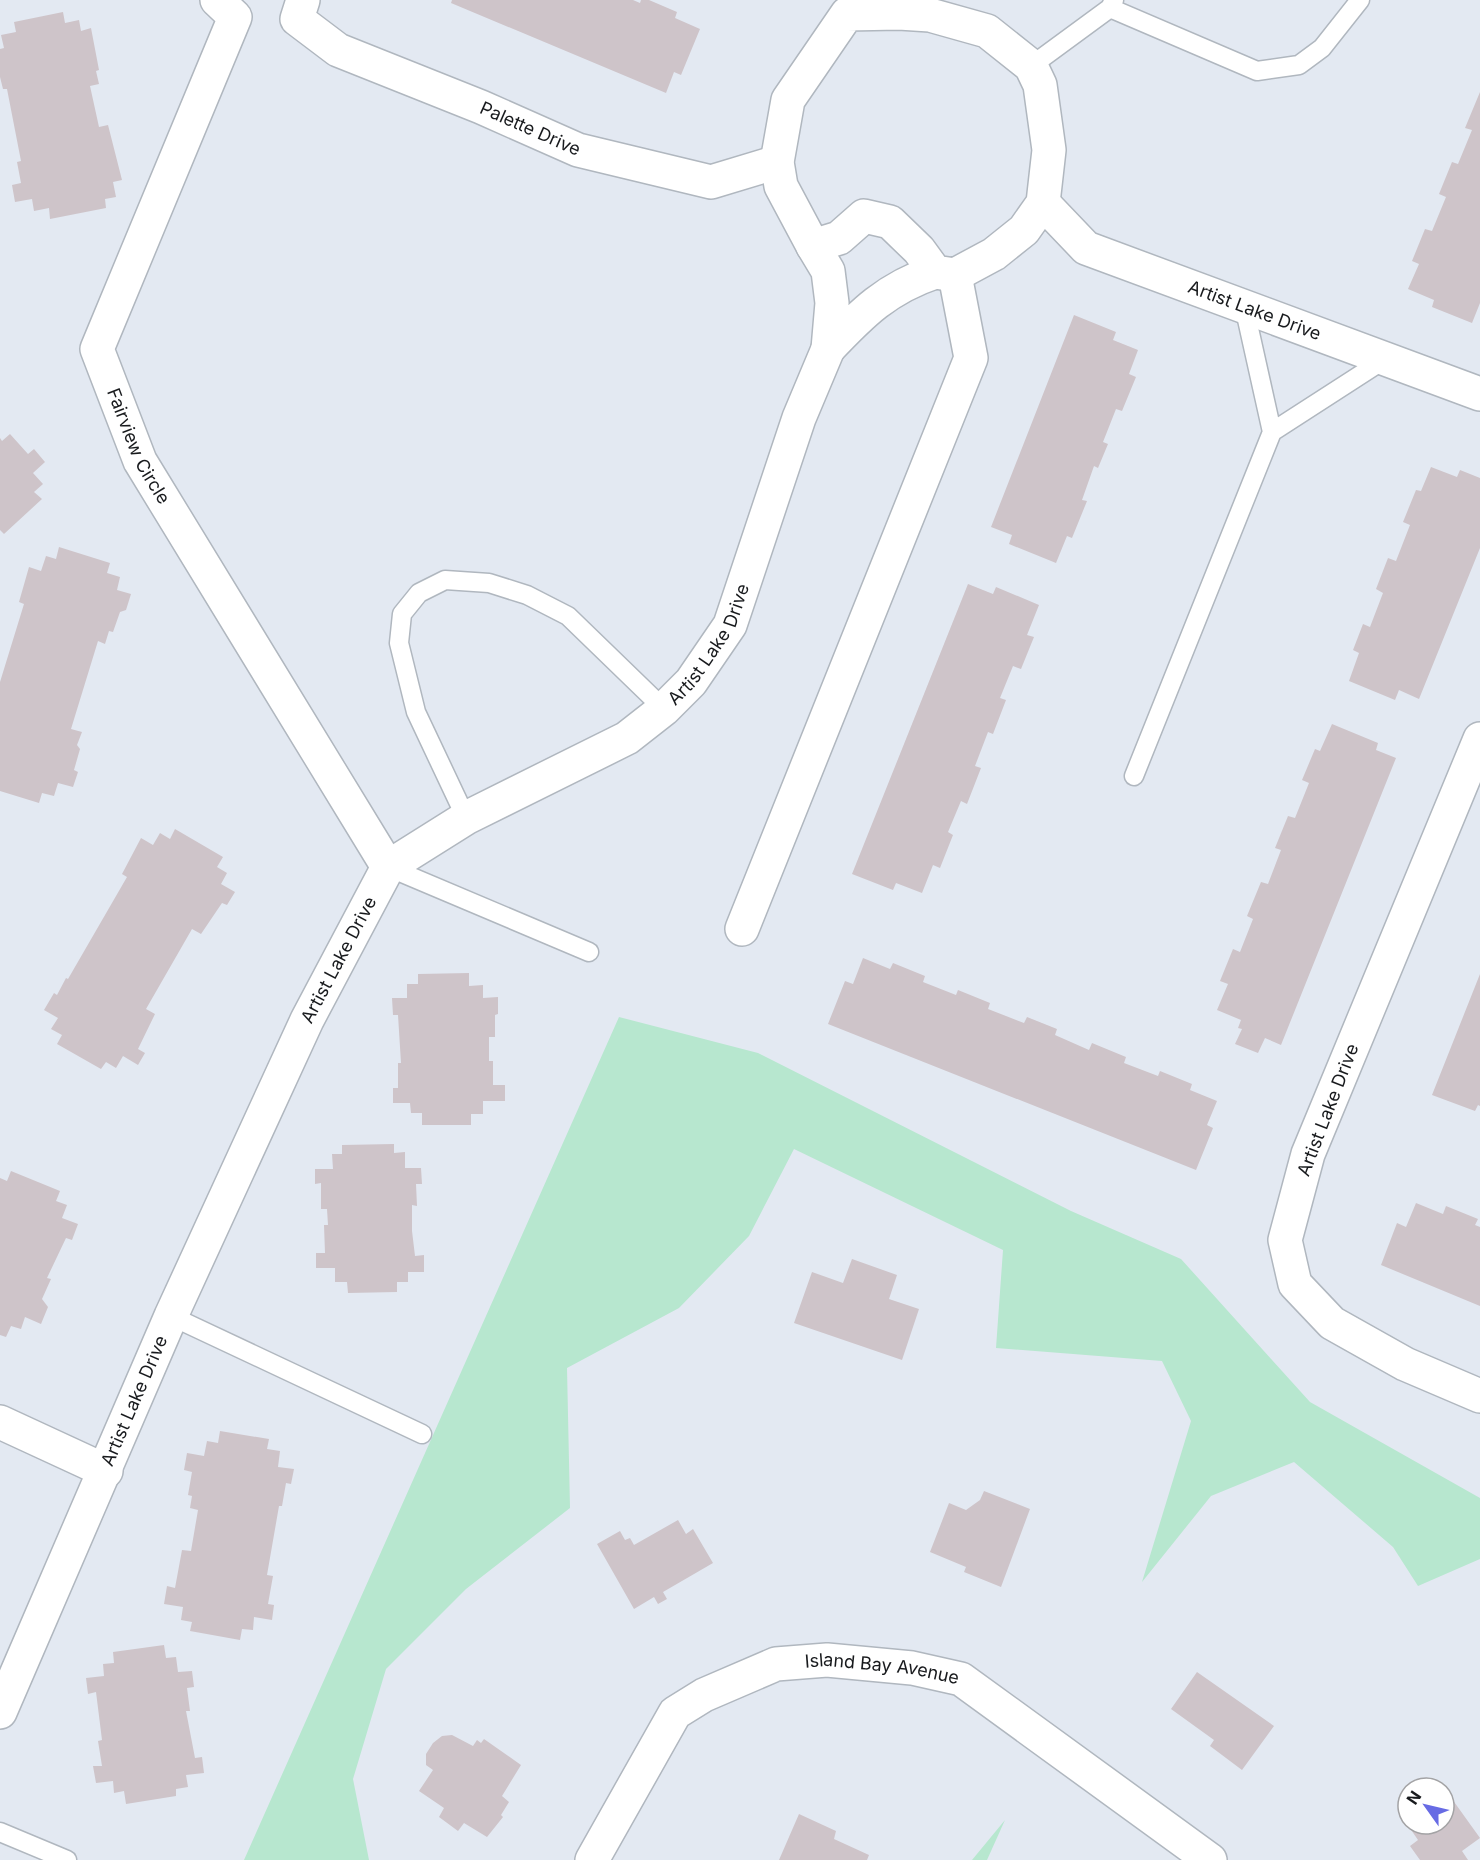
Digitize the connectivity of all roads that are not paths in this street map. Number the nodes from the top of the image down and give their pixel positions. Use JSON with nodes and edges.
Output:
{"nodes":[{"id":1,"x":217,"y":0,"type":"edge"},
{"id":2,"x":1360,"y":0,"type":"edge"},
{"id":3,"x":1112,"y":4,"type":"edge"},
{"id":4,"x":844,"y":7,"type":"edge"},
{"id":5,"x":300,"y":10,"type":"edge"},
{"id":6,"x":1031,"y":66,"type":"junction"},
{"id":7,"x":777,"y":162,"type":"junction"},
{"id":8,"x":1042,"y":203,"type":"junction"},
{"id":9,"x":813,"y":246,"type":"junction"},
{"id":10,"x":945,"y":274,"type":"junction"},
{"id":11,"x":1244,"y":306,"type":"junction"},
{"id":12,"x":828,"y":349,"type":"junction"},
{"id":13,"x":1385,"y":359,"type":"junction"},
{"id":14,"x":1480,"y":394,"type":"edge"},
{"id":15,"x":1272,"y":432,"type":"junction"},
{"id":16,"x":664,"y":709,"type":"junction"},
{"id":17,"x":1480,"y":739,"type":"edge"},
{"id":18,"x":1134,"y":776,"type":"dead end"},
{"id":19,"x":466,"y":818,"type":"junction"},
{"id":20,"x":388,"y":867,"type":"junction"},
{"id":21,"x":742,"y":929,"type":"dead end"},
{"id":22,"x":589,"y":951,"type":"dead end"},
{"id":23,"x":171,"y":1316,"type":"junction"},
{"id":24,"x":1480,"y":1396,"type":"edge"},
{"id":25,"x":0,"y":1422,"type":"edge"},
{"id":26,"x":422,"y":1434,"type":"dead end"},
{"id":27,"x":106,"y":1471,"type":"junction"},
{"id":28,"x":0,"y":1712,"type":"edge"},
{"id":29,"x":0,"y":1832,"type":"edge"},
{"id":30,"x":67,"y":1860,"type":"edge"},
{"id":31,"x":592,"y":1860,"type":"edge"},
{"id":32,"x":1210,"y":1860,"type":"edge"}],
"edges":[{"from":1,"to":20,"type":"street","name":"Fairview Circle"},
{"from":2,"to":3,"type":"lane"},
{"from":3,"to":6,"type":"lane"},
{"from":4,"to":6,"type":"street","name":"Artist Lake Drive"},
{"from":4,"to":7,"type":"street","name":"Artist Lake Drive"},
{"from":5,"to":7,"type":"street","name":"Palette Drive"},
{"from":6,"to":8,"type":"street","name":"Artist Lake Drive"},
{"from":7,"to":9,"type":"street","name":"Artist Lake Drive"},
{"from":8,"to":10,"type":"street","name":"Artist Lake Drive"},
{"from":8,"to":11,"type":"street","name":"Artist Lake Drive"},
{"from":9,"to":10,"type":"street"},
{"from":9,"to":12,"type":"street","name":"Artist Lake Drive"},
{"from":10,"to":12,"type":"street","name":"Artist Lake Drive"},
{"from":10,"to":21,"type":"street"},
{"from":11,"to":13,"type":"street","name":"Artist Lake Drive"},
{"from":11,"to":15,"type":"lane"},
{"from":12,"to":16,"type":"street","name":"Artist Lake Drive"},
{"from":13,"to":14,"type":"street","name":"Artist Lake Drive"},
{"from":13,"to":15,"type":"lane"},
{"from":15,"to":18,"type":"lane"},
{"from":16,"to":19,"type":"street","name":"Artist Lake Drive"},
{"from":16,"to":19,"type":"lane"},
{"from":17,"to":24,"type":"street","name":"Artist Lake Drive"},
{"from":19,"to":20,"type":"street","name":"Artist Lake Drive"},
{"from":20,"to":22,"type":"lane"},
{"from":20,"to":23,"type":"street","name":"Artist Lake Drive"},
{"from":23,"to":26,"type":"lane"},
{"from":23,"to":27,"type":"street","name":"Artist Lake Drive"},
{"from":25,"to":27,"type":"street"},
{"from":27,"to":28,"type":"street","name":"Artist Lake Drive"},
{"from":29,"to":30,"type":"lane"},
{"from":31,"to":32,"type":"street","name":"Island Bay Avenue"}]}
